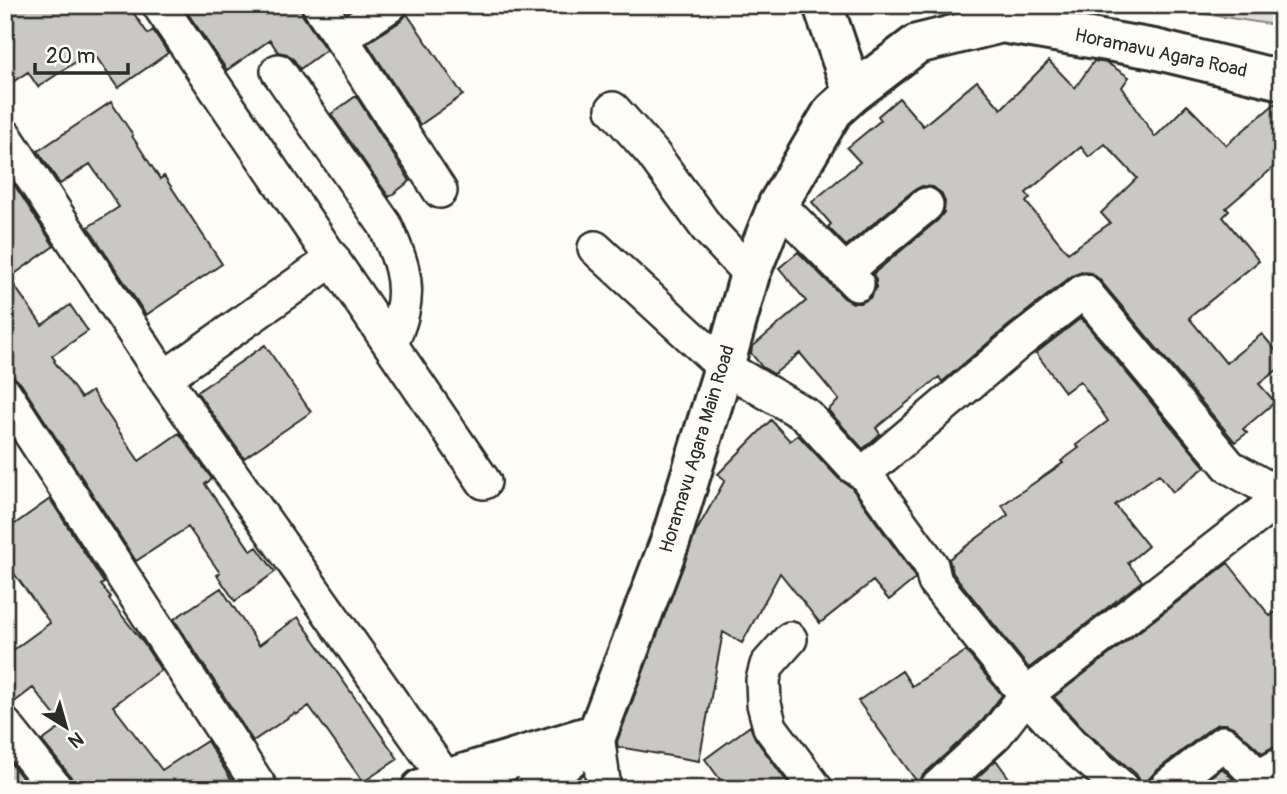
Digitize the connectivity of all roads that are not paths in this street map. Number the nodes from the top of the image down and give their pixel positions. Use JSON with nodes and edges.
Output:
{"nodes":[{"id":1,"x":159,"y":5,"type":"edge"},
{"id":2,"x":319,"y":5,"type":"edge"},
{"id":3,"x":390,"y":5,"type":"edge"},
{"id":4,"x":823,"y":5,"type":"edge"},
{"id":5,"x":341,"y":38,"type":"junction"},
{"id":6,"x":917,"y":44,"type":"joint"},
{"id":7,"x":278,"y":71,"type":"dead end"},
{"id":8,"x":1282,"y":79,"type":"edge"},
{"id":9,"x":853,"y":93,"type":"junction"},
{"id":10,"x":613,"y":109,"type":"dead end"},
{"id":11,"x":5,"y":136,"type":"edge"},
{"id":12,"x":440,"y":191,"type":"dead end"},
{"id":13,"x":778,"y":204,"type":"junction"},
{"id":14,"x":926,"y":205,"type":"dead end"},
{"id":15,"x":595,"y":248,"type":"dead end"},
{"id":16,"x":333,"y":259,"type":"junction"},
{"id":17,"x":750,"y":274,"type":"junction"},
{"id":18,"x":391,"y":344,"type":"junction"},
{"id":19,"x":724,"y":367,"type":"junction"},
{"id":20,"x":164,"y":378,"type":"junction"},
{"id":21,"x":5,"y":394,"type":"edge"},
{"id":22,"x":864,"y":473,"type":"junction"},
{"id":23,"x":484,"y":482,"type":"dead end"},
{"id":24,"x":1282,"y":497,"type":"edge"},
{"id":25,"x":790,"y":639,"type":"dead end"},
{"id":26,"x":1026,"y":695,"type":"junction"},
{"id":27,"x":5,"y":725,"type":"edge"},
{"id":28,"x":597,"y":733,"type":"junction"},
{"id":29,"x":1282,"y":764,"type":"edge"},
{"id":30,"x":434,"y":784,"type":"edge"},
{"id":31,"x":1166,"y":788,"type":"edge"},
{"id":32,"x":56,"y":789,"type":"edge"},
{"id":33,"x":261,"y":789,"type":"edge"},
{"id":34,"x":534,"y":789,"type":"edge"},
{"id":35,"x":604,"y":789,"type":"edge"},
{"id":36,"x":816,"y":789,"type":"edge"},
{"id":37,"x":936,"y":789,"type":"edge"},
{"id":38,"x":1123,"y":789,"type":"edge"}],
"edges":[{"from":1,"to":16,"type":"street"},
{"from":2,"to":5,"type":"street"},
{"from":3,"to":5,"type":"street"},
{"from":4,"to":9,"type":"street"},
{"from":5,"to":12,"type":"street"},
{"from":6,"to":8,"type":"street","name":"Horamavu Agara Road"},
{"from":6,"to":9,"type":"street","name":"Horamavu Agara Main Road"},
{"from":7,"to":18,"type":"street"},
{"from":9,"to":13,"type":"street","name":"Horamavu Agara Main Road"},
{"from":10,"to":17,"type":"street"},
{"from":11,"to":20,"type":"street"},
{"from":13,"to":14,"type":"street"},
{"from":13,"to":17,"type":"street","name":"Horamavu Agara Main Road"},
{"from":15,"to":19,"type":"street"},
{"from":16,"to":18,"type":"street"},
{"from":16,"to":20,"type":"street"},
{"from":17,"to":19,"type":"street","name":"Horamavu Agara Main Road"},
{"from":18,"to":23,"type":"street"},
{"from":19,"to":22,"type":"street"},
{"from":19,"to":28,"type":"street","name":"Horamavu Agara Main Road"},
{"from":20,"to":30,"type":"street"},
{"from":21,"to":33,"type":"street"},
{"from":22,"to":24,"type":"street"},
{"from":22,"to":26,"type":"street"},
{"from":24,"to":26,"type":"street"},
{"from":25,"to":36,"type":"street"},
{"from":26,"to":37,"type":"street"},
{"from":26,"to":38,"type":"street"},
{"from":27,"to":32,"type":"street"},
{"from":28,"to":30,"type":"street"},
{"from":28,"to":34,"type":"street"},
{"from":28,"to":35,"type":"street"},
{"from":29,"to":31,"type":"street"}]}
